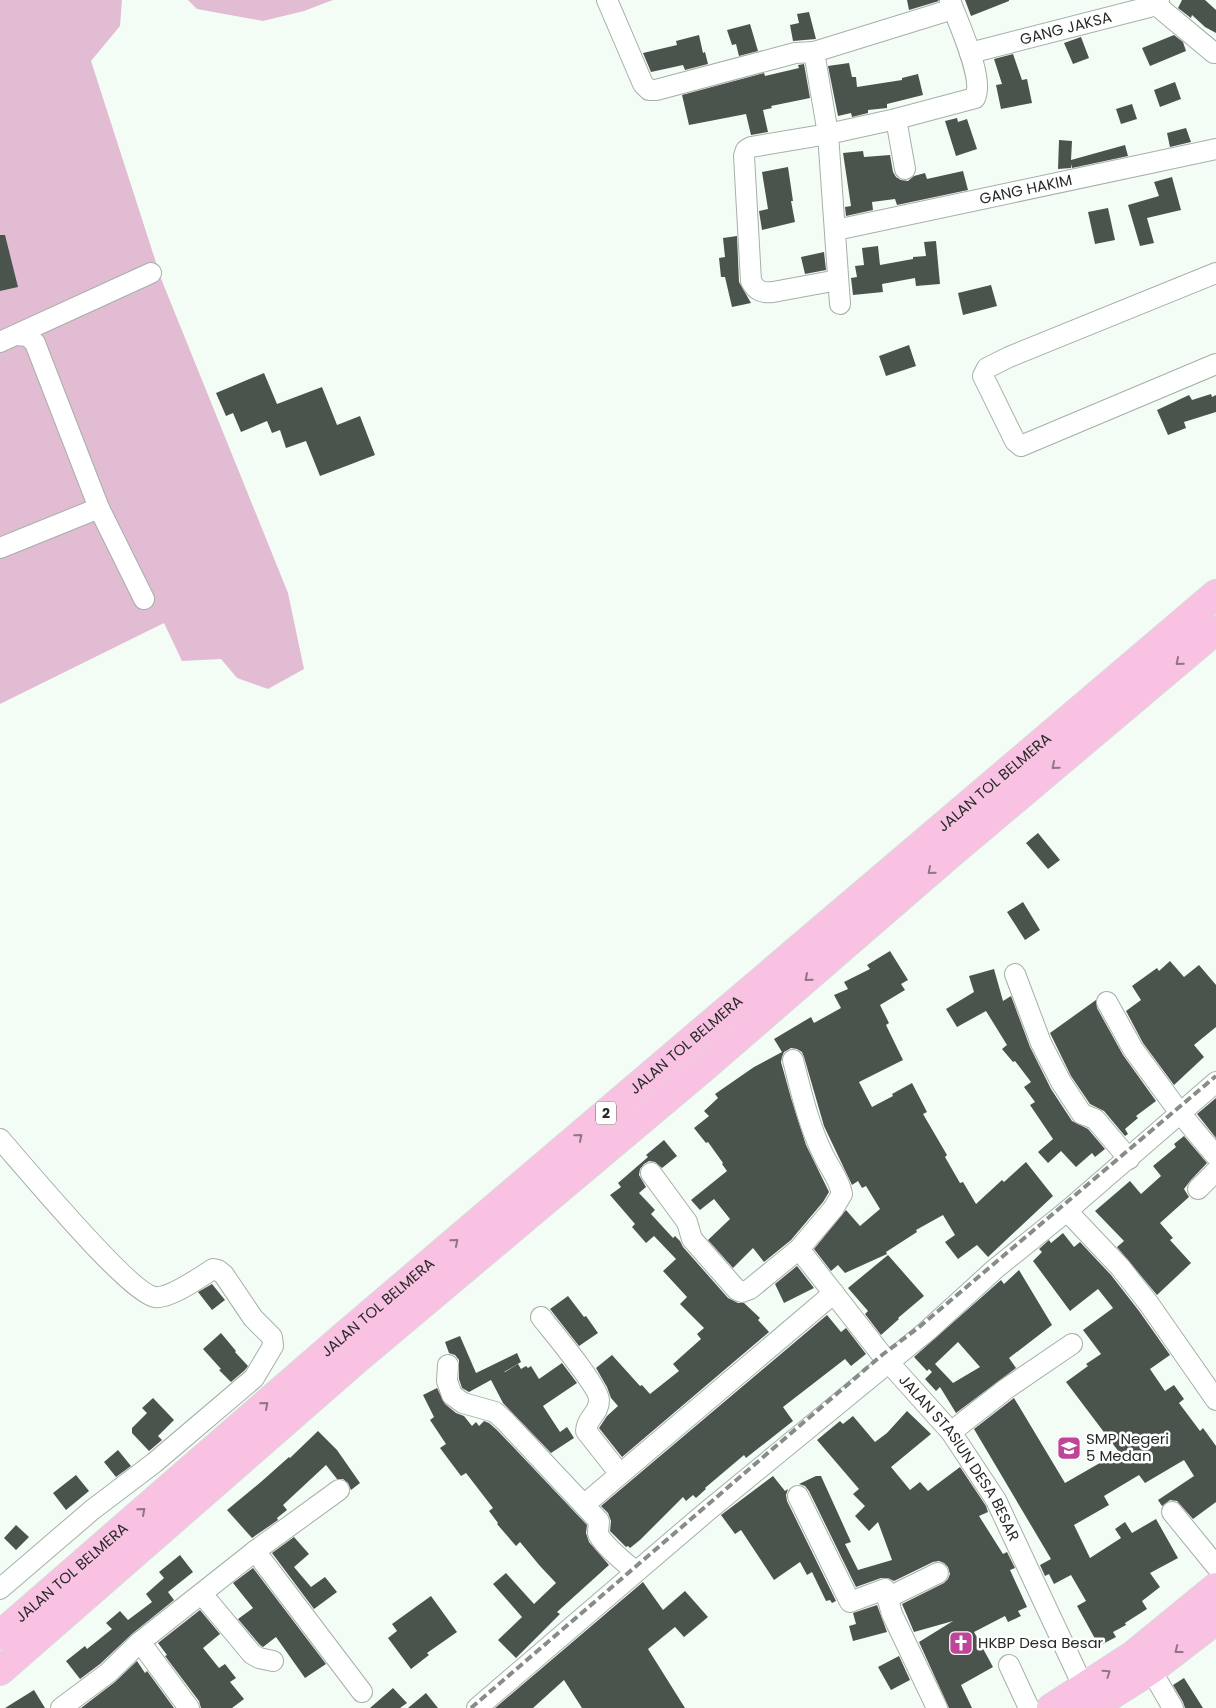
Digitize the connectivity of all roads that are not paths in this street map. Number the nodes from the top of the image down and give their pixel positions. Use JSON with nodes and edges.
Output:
{"nodes":[{"id":1,"x":608,"y":0,"type":"edge"},
{"id":2,"x":1157,"y":2,"type":"edge"},
{"id":3,"x":951,"y":4,"type":"edge"},
{"id":4,"x":814,"y":52,"type":"junction"},
{"id":5,"x":970,"y":53,"type":"junction"},
{"id":6,"x":1214,"y":53,"type":"dead end"},
{"id":7,"x":896,"y":119,"type":"junction"},
{"id":8,"x":828,"y":134,"type":"junction"},
{"id":9,"x":1216,"y":149,"type":"edge"},
{"id":10,"x":905,"y":169,"type":"dead end"},
{"id":11,"x":836,"y":230,"type":"junction"},
{"id":12,"x":151,"y":273,"type":"dead end"},
{"id":13,"x":1216,"y":273,"type":"edge"},
{"id":14,"x":838,"y":280,"type":"junction"},
{"id":15,"x":840,"y":304,"type":"dead end"},
{"id":16,"x":8,"y":339,"type":"edge"},
{"id":17,"x":1216,"y":364,"type":"edge"},
{"id":18,"x":99,"y":508,"type":"junction"},
{"id":19,"x":0,"y":548,"type":"edge"},
{"id":20,"x":1216,"y":594,"type":"edge"},
{"id":21,"x":144,"y":599,"type":"dead end"},
{"id":22,"x":1216,"y":630,"type":"edge"},
{"id":23,"x":1015,"y":974,"type":"dead end"},
{"id":24,"x":1107,"y":1002,"type":"dead end"},
{"id":25,"x":793,"y":1060,"type":"dead end"},
{"id":26,"x":1216,"y":1082,"type":"edge"},
{"id":27,"x":1180,"y":1113,"type":"junction"},
{"id":28,"x":0,"y":1139,"type":"edge"},
{"id":29,"x":1216,"y":1156,"type":"edge"},
{"id":30,"x":1129,"y":1159,"type":"junction"},
{"id":31,"x":1216,"y":1170,"type":"edge"},
{"id":32,"x":651,"y":1173,"type":"dead end"},
{"id":33,"x":1198,"y":1189,"type":"dead end"},
{"id":34,"x":1067,"y":1211,"type":"junction"},
{"id":35,"x":799,"y":1249,"type":"junction"},
{"id":36,"x":834,"y":1292,"type":"junction"},
{"id":37,"x":541,"y":1317,"type":"dead end"},
{"id":38,"x":1072,"y":1344,"type":"dead end"},
{"id":39,"x":888,"y":1362,"type":"junction"},
{"id":40,"x":448,"y":1365,"type":"dead end"},
{"id":41,"x":1216,"y":1400,"type":"edge"},
{"id":42,"x":951,"y":1432,"type":"junction"},
{"id":43,"x":620,"y":1474,"type":"junction"},
{"id":44,"x":339,"y":1490,"type":"dead end"},
{"id":45,"x":798,"y":1496,"type":"dead end"},
{"id":46,"x":584,"y":1504,"type":"junction"},
{"id":47,"x":1172,"y":1512,"type":"dead end"},
{"id":48,"x":255,"y":1551,"type":"junction"},
{"id":49,"x":1216,"y":1566,"type":"edge"},
{"id":50,"x":636,"y":1572,"type":"junction"},
{"id":51,"x":938,"y":1573,"type":"dead end"},
{"id":52,"x":1216,"y":1587,"type":"edge"},
{"id":53,"x":0,"y":1589,"type":"edge"},
{"id":54,"x":202,"y":1594,"type":"junction"},
{"id":55,"x":887,"y":1598,"type":"junction"},
{"id":56,"x":1216,"y":1620,"type":"edge"},
{"id":57,"x":0,"y":1635,"type":"edge"},
{"id":58,"x":140,"y":1642,"type":"junction"},
{"id":59,"x":273,"y":1661,"type":"dead end"},
{"id":60,"x":1009,"y":1665,"type":"dead end"},
{"id":61,"x":0,"y":1670,"type":"edge"},
{"id":62,"x":1151,"y":1670,"type":"junction"},
{"id":63,"x":362,"y":1692,"type":"dead end"},
{"id":64,"x":1101,"y":1700,"type":"edge"},
{"id":65,"x":61,"y":1708,"type":"edge"},
{"id":66,"x":189,"y":1708,"type":"edge"},
{"id":67,"x":477,"y":1708,"type":"edge"},
{"id":68,"x":937,"y":1708,"type":"edge"},
{"id":69,"x":1029,"y":1708,"type":"edge"},
{"id":70,"x":1051,"y":1708,"type":"edge"},
{"id":71,"x":1173,"y":1708,"type":"edge"}],
"edges":[{"from":1,"to":4,"type":"street"},
{"from":2,"to":5,"type":"street","name":"GANG JAKSA"},
{"from":2,"to":6,"type":"street"},
{"from":3,"to":4,"type":"street"},
{"from":3,"to":5,"type":"street"},
{"from":4,"to":8,"type":"street"},
{"from":5,"to":7,"type":"street"},
{"from":7,"to":8,"type":"street"},
{"from":7,"to":10,"type":"street"},
{"from":8,"to":11,"type":"street"},
{"from":8,"to":14,"type":"street"},
{"from":9,"to":11,"type":"street","name":"GANG HAKIM"},
{"from":11,"to":14,"type":"street"},
{"from":12,"to":16,"type":"street"},
{"from":13,"to":17,"type":"street"},
{"from":14,"to":15,"type":"street"},
{"from":16,"to":18,"type":"street"},
{"from":18,"to":19,"type":"street"},
{"from":18,"to":21,"type":"street"},
{"from":57,"to":20,"type":"highway","name":"JALAN TOL BELMERA","number":"2","one_way":true},
{"from":22,"to":61,"type":"highway","name":"JALAN TOL BELMERA","number":"2","one_way":true},
{"from":23,"to":30,"type":"street"},
{"from":24,"to":27,"type":"street"},
{"from":25,"to":35,"type":"street"},
{"from":26,"to":27,"type":"street"},
{"from":27,"to":29,"type":"street"},
{"from":27,"to":30,"type":"street"},
{"from":28,"to":53,"type":"street"},
{"from":30,"to":34,"type":"street"},
{"from":31,"to":33,"type":"street"},
{"from":32,"to":35,"type":"street"},
{"from":34,"to":39,"type":"street"},
{"from":34,"to":41,"type":"street"},
{"from":35,"to":36,"type":"street","name":"JALAN STASIUN DESA BESAR"},
{"from":36,"to":39,"type":"street","name":"JALAN STASIUN DESA BESAR"},
{"from":36,"to":43,"type":"street"},
{"from":37,"to":43,"type":"street"},
{"from":38,"to":42,"type":"street"},
{"from":39,"to":42,"type":"street","name":"JALAN STASIUN DESA BESAR"},
{"from":39,"to":50,"type":"street"},
{"from":40,"to":46,"type":"street"},
{"from":42,"to":64,"type":"street","name":"JALAN STASIUN DESA BESAR"},
{"from":43,"to":46,"type":"street"},
{"from":44,"to":48,"type":"street"},
{"from":45,"to":55,"type":"street"},
{"from":46,"to":50,"type":"street"},
{"from":47,"to":49,"type":"street"},
{"from":48,"to":54,"type":"street"},
{"from":48,"to":63,"type":"street"},
{"from":50,"to":67,"type":"street"},
{"from":51,"to":55,"type":"street"},
{"from":64,"to":52,"type":"highway","one_way":true},
{"from":54,"to":58,"type":"street"},
{"from":54,"to":59,"type":"street"},
{"from":55,"to":68,"type":"street"},
{"from":56,"to":62,"type":"highway","one_way":true},
{"from":58,"to":65,"type":"street"},
{"from":58,"to":66,"type":"street"},
{"from":60,"to":69,"type":"street"},
{"from":62,"to":64,"type":"highway"},
{"from":62,"to":71,"type":"street"},
{"from":64,"to":70,"type":"highway"}]}
